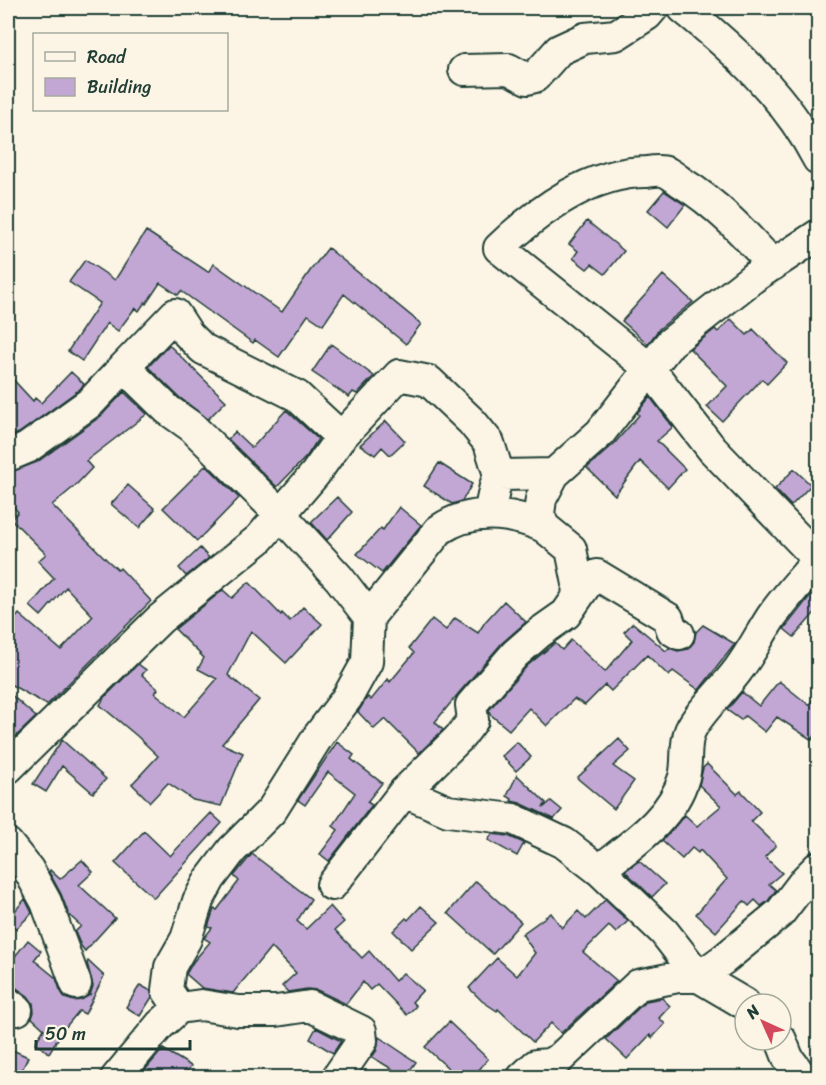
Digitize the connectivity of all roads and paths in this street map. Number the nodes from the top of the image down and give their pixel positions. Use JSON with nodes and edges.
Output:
{"nodes":[{"id":1,"x":653,"y":8,"type":"edge"},
{"id":2,"x":683,"y":8,"type":"edge"},
{"id":3,"x":464,"y":70,"type":"dead end"},
{"id":4,"x":819,"y":159,"type":"edge"},
{"id":5,"x":819,"y":235,"type":"edge"},
{"id":6,"x":773,"y":266,"type":"junction"},
{"id":7,"x":124,"y":367,"type":"junction"},
{"id":8,"x":649,"y":368,"type":"junction"},
{"id":9,"x":341,"y":437,"type":"junction"},
{"id":10,"x":8,"y":456,"type":"edge"},
{"id":11,"x":554,"y":474,"type":"junction"},
{"id":12,"x":499,"y":475,"type":"junction"},
{"id":13,"x":489,"y":514,"type":"junction"},
{"id":14,"x":282,"y":515,"type":"junction"},
{"id":15,"x":544,"y":527,"type":"junction"},
{"id":16,"x":819,"y":559,"type":"edge"},
{"id":17,"x":577,"y":598,"type":"junction"},
{"id":18,"x":369,"y":617,"type":"junction"},
{"id":19,"x":679,"y":634,"type":"dead end"},
{"id":20,"x":8,"y":768,"type":"edge"},
{"id":21,"x":404,"y":792,"type":"junction"},
{"id":22,"x":8,"y":843,"type":"edge"},
{"id":23,"x":819,"y":867,"type":"edge"},
{"id":24,"x":599,"y":870,"type":"junction"},
{"id":25,"x":332,"y":885,"type":"dead end"},
{"id":26,"x":699,"y":977,"type":"junction"},
{"id":27,"x":76,"y":984,"type":"dead end"},
{"id":28,"x":733,"y":997,"type":"edge"},
{"id":29,"x":180,"y":1008,"type":"junction"},
{"id":30,"x":116,"y":1077,"type":"edge"},
{"id":31,"x":339,"y":1077,"type":"edge"},
{"id":32,"x":522,"y":1077,"type":"edge"}],
"edges":[{"from":1,"to":3,"type":"street"},
{"from":2,"to":4,"type":"street"},
{"from":5,"to":6,"type":"street"},
{"from":6,"to":8,"type":"street"},
{"from":6,"to":8,"type":"street"},
{"from":7,"to":9,"type":"street"},
{"from":7,"to":10,"type":"street"},
{"from":7,"to":14,"type":"street"},
{"from":8,"to":11,"type":"street"},
{"from":8,"to":16,"type":"street"},
{"from":9,"to":12,"type":"street"},
{"from":9,"to":14,"type":"street"},
{"from":11,"to":12,"type":"street"},
{"from":11,"to":15,"type":"street"},
{"from":12,"to":13,"type":"street"},
{"from":13,"to":15,"type":"street"},
{"from":13,"to":18,"type":"street"},
{"from":14,"to":18,"type":"street"},
{"from":14,"to":20,"type":"street"},
{"from":15,"to":17,"type":"street"},
{"from":16,"to":24,"type":"street"},
{"from":17,"to":19,"type":"street"},
{"from":17,"to":21,"type":"street"},
{"from":18,"to":29,"type":"street"},
{"from":21,"to":24,"type":"street"},
{"from":21,"to":25,"type":"street"},
{"from":22,"to":27,"type":"street"},
{"from":23,"to":26,"type":"street"},
{"from":24,"to":26,"type":"street"},
{"from":26,"to":28,"type":"street"},
{"from":26,"to":32,"type":"street"},
{"from":29,"to":30,"type":"street"},
{"from":29,"to":31,"type":"street"}]}
